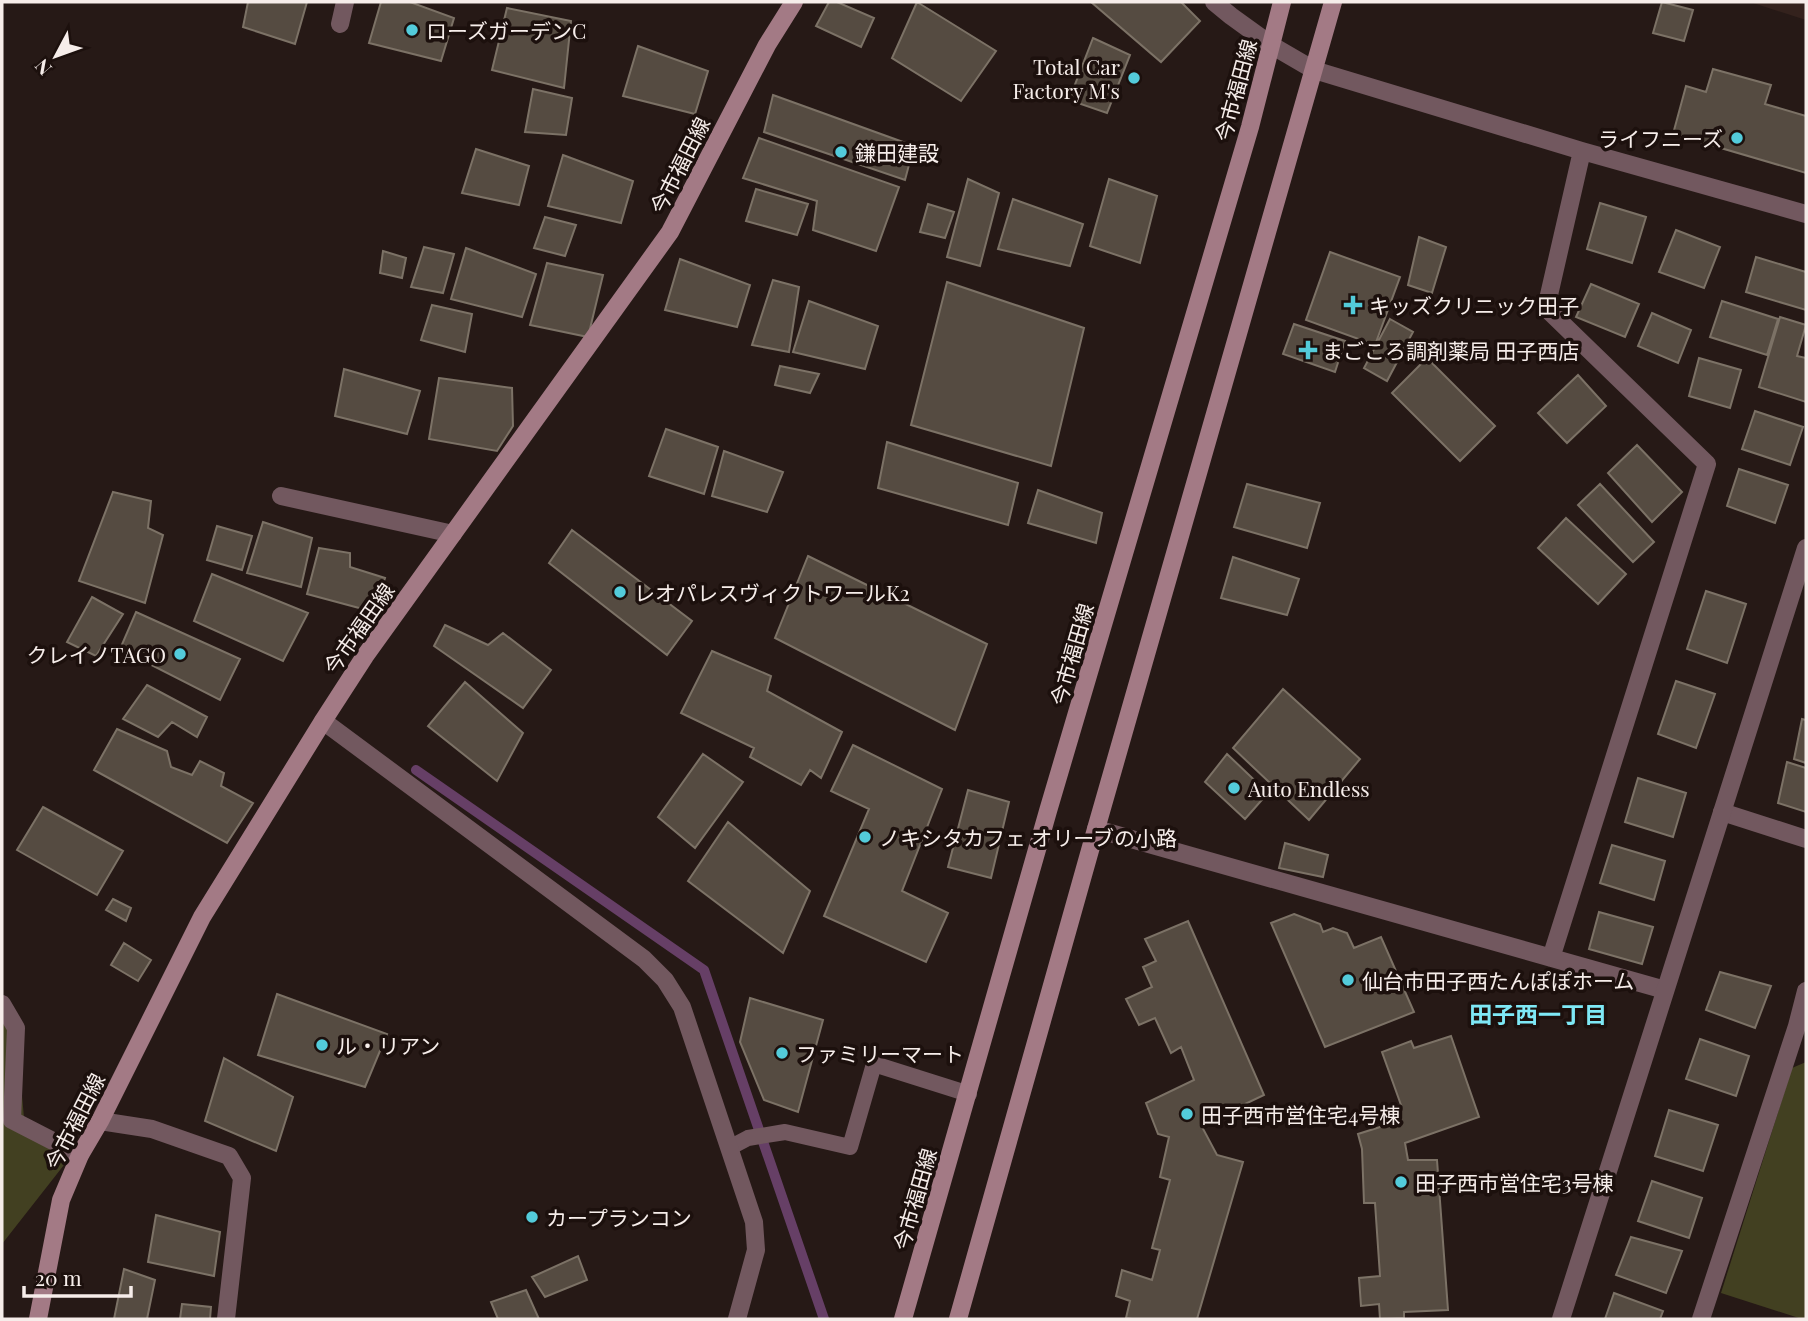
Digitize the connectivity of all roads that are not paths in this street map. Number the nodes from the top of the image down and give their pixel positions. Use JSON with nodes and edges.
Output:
{"nodes":[{"id":1,"x":345,"y":2,"type":"edge"},
{"id":2,"x":794,"y":2,"type":"edge"},
{"id":3,"x":1214,"y":2,"type":"edge"},
{"id":4,"x":1282,"y":2,"type":"edge"},
{"id":5,"x":1333,"y":2,"type":"edge"},
{"id":6,"x":340,"y":24,"type":"dead end"},
{"id":7,"x":1271,"y":45,"type":"junction"},
{"id":8,"x":1314,"y":70,"type":"junction"},
{"id":9,"x":1582,"y":152,"type":"junction"},
{"id":10,"x":1806,"y":214,"type":"edge"},
{"id":11,"x":281,"y":496,"type":"dead end"},
{"id":12,"x":453,"y":534,"type":"junction"},
{"id":13,"x":1806,"y":548,"type":"edge"},
{"id":14,"x":323,"y":721,"type":"junction"},
{"id":15,"x":1722,"y":812,"type":"junction"},
{"id":16,"x":1096,"y":829,"type":"junction"},
{"id":17,"x":1806,"y":839,"type":"edge"},
{"id":18,"x":1550,"y":958,"type":"junction"},
{"id":19,"x":1665,"y":990,"type":"junction"},
{"id":20,"x":1806,"y":991,"type":"edge"},
{"id":21,"x":2,"y":1004,"type":"edge"},
{"id":22,"x":1802,"y":1030,"type":"edge"},
{"id":23,"x":969,"y":1094,"type":"junction"},
{"id":24,"x":100,"y":1121,"type":"junction"},
{"id":25,"x":729,"y":1149,"type":"junction"},
{"id":26,"x":80,"y":1155,"type":"junction"},
{"id":27,"x":38,"y":1319,"type":"edge"},
{"id":28,"x":226,"y":1319,"type":"edge"},
{"id":29,"x":737,"y":1319,"type":"edge"},
{"id":30,"x":903,"y":1319,"type":"edge"},
{"id":31,"x":958,"y":1319,"type":"edge"},
{"id":32,"x":1561,"y":1319,"type":"edge"},
{"id":33,"x":1701,"y":1319,"type":"edge"}],
"edges":[{"from":1,"to":6,"type":"street"},
{"from":2,"to":12,"type":"main road","name":"今市福田線"},
{"from":3,"to":7,"type":"street"},
{"from":4,"to":7,"type":"main road","name":"今市福田線"},
{"from":5,"to":8,"type":"main road"},
{"from":7,"to":8,"type":"street"},
{"from":7,"to":23,"type":"main road","name":"今市福田線"},
{"from":8,"to":9,"type":"street"},
{"from":8,"to":16,"type":"main road"},
{"from":9,"to":10,"type":"street"},
{"from":9,"to":18,"type":"street"},
{"from":11,"to":12,"type":"street"},
{"from":12,"to":14,"type":"main road","name":"今市福田線"},
{"from":13,"to":15,"type":"street"},
{"from":14,"to":24,"type":"main road","name":"今市福田線"},
{"from":14,"to":25,"type":"street"},
{"from":15,"to":17,"type":"street"},
{"from":15,"to":19,"type":"street"},
{"from":16,"to":18,"type":"street"},
{"from":16,"to":31,"type":"main road"},
{"from":18,"to":19,"type":"street"},
{"from":19,"to":32,"type":"street"},
{"from":20,"to":22,"type":"street"},
{"from":21,"to":26,"type":"street"},
{"from":22,"to":33,"type":"street"},
{"from":23,"to":25,"type":"lane"},
{"from":23,"to":30,"type":"main road","name":"今市福田線"},
{"from":24,"to":26,"type":"main road","name":"今市福田線"},
{"from":24,"to":28,"type":"street"},
{"from":25,"to":29,"type":"street"},
{"from":26,"to":27,"type":"main road","name":"今市福田線"}]}
